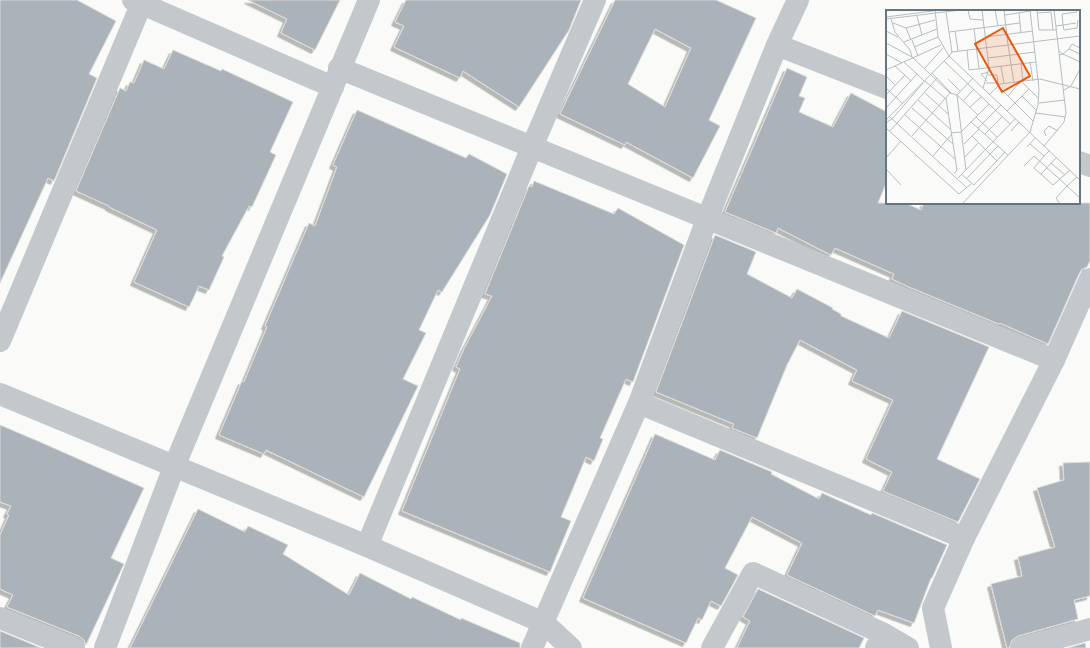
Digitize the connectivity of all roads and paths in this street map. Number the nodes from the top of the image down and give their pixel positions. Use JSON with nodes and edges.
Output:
{"nodes":[{"id":1,"x":369,"y":0,"type":"edge"},
{"id":2,"x":595,"y":0,"type":"edge"},
{"id":3,"x":798,"y":0,"type":"edge"},
{"id":4,"x":139,"y":1,"type":"edge"},
{"id":5,"x":777,"y":45,"type":"junction"},
{"id":6,"x":336,"y":78,"type":"junction"},
{"id":7,"x":886,"y":88,"type":"edge"},
{"id":8,"x":532,"y":147,"type":"junction"},
{"id":9,"x":1080,"y":162,"type":"edge"},
{"id":10,"x":1090,"y":166,"type":"edge"},
{"id":11,"x":707,"y":219,"type":"junction"},
{"id":12,"x":1090,"y":279,"type":"edge"},
{"id":13,"x":0,"y":341,"type":"edge"},
{"id":14,"x":1054,"y":360,"type":"junction"},
{"id":15,"x":0,"y":394,"type":"edge"},
{"id":16,"x":639,"y":403,"type":"junction"},
{"id":17,"x":174,"y":467,"type":"junction"},
{"id":18,"x":964,"y":538,"type":"junction"},
{"id":19,"x":367,"y":546,"type":"junction"},
{"id":20,"x":0,"y":618,"type":"edge"},
{"id":21,"x":544,"y":623,"type":"junction"},
{"id":22,"x":1090,"y":629,"type":"edge"},
{"id":23,"x":880,"y":641,"type":"edge"},
{"id":24,"x":74,"y":648,"type":"edge"},
{"id":25,"x":105,"y":648,"type":"edge"},
{"id":26,"x":532,"y":648,"type":"edge"},
{"id":27,"x":572,"y":648,"type":"edge"},
{"id":28,"x":712,"y":648,"type":"edge"},
{"id":29,"x":908,"y":648,"type":"edge"},
{"id":30,"x":941,"y":648,"type":"edge"},
{"id":31,"x":1021,"y":648,"type":"edge"}],
"edges":[{"from":1,"to":6,"type":"street"},
{"from":2,"to":8,"type":"street"},
{"from":3,"to":5,"type":"street"},
{"from":4,"to":6,"type":"street"},
{"from":4,"to":13,"type":"street"},
{"from":5,"to":7,"type":"street"},
{"from":5,"to":11,"type":"street"},
{"from":6,"to":8,"type":"street"},
{"from":6,"to":17,"type":"street"},
{"from":8,"to":11,"type":"street"},
{"from":8,"to":19,"type":"street"},
{"from":9,"to":10,"type":"street"},
{"from":11,"to":14,"type":"street"},
{"from":11,"to":16,"type":"street"},
{"from":12,"to":14,"type":"street"},
{"from":14,"to":18,"type":"street"},
{"from":15,"to":17,"type":"street"},
{"from":16,"to":18,"type":"street"},
{"from":16,"to":21,"type":"street"},
{"from":17,"to":19,"type":"street"},
{"from":17,"to":25,"type":"street"},
{"from":18,"to":30,"type":"street"},
{"from":19,"to":21,"type":"street"},
{"from":20,"to":24,"type":"street"},
{"from":21,"to":26,"type":"street"},
{"from":21,"to":27,"type":"street"},
{"from":22,"to":31,"type":"street"},
{"from":23,"to":28,"type":"street"},
{"from":23,"to":29,"type":"street"}]}
